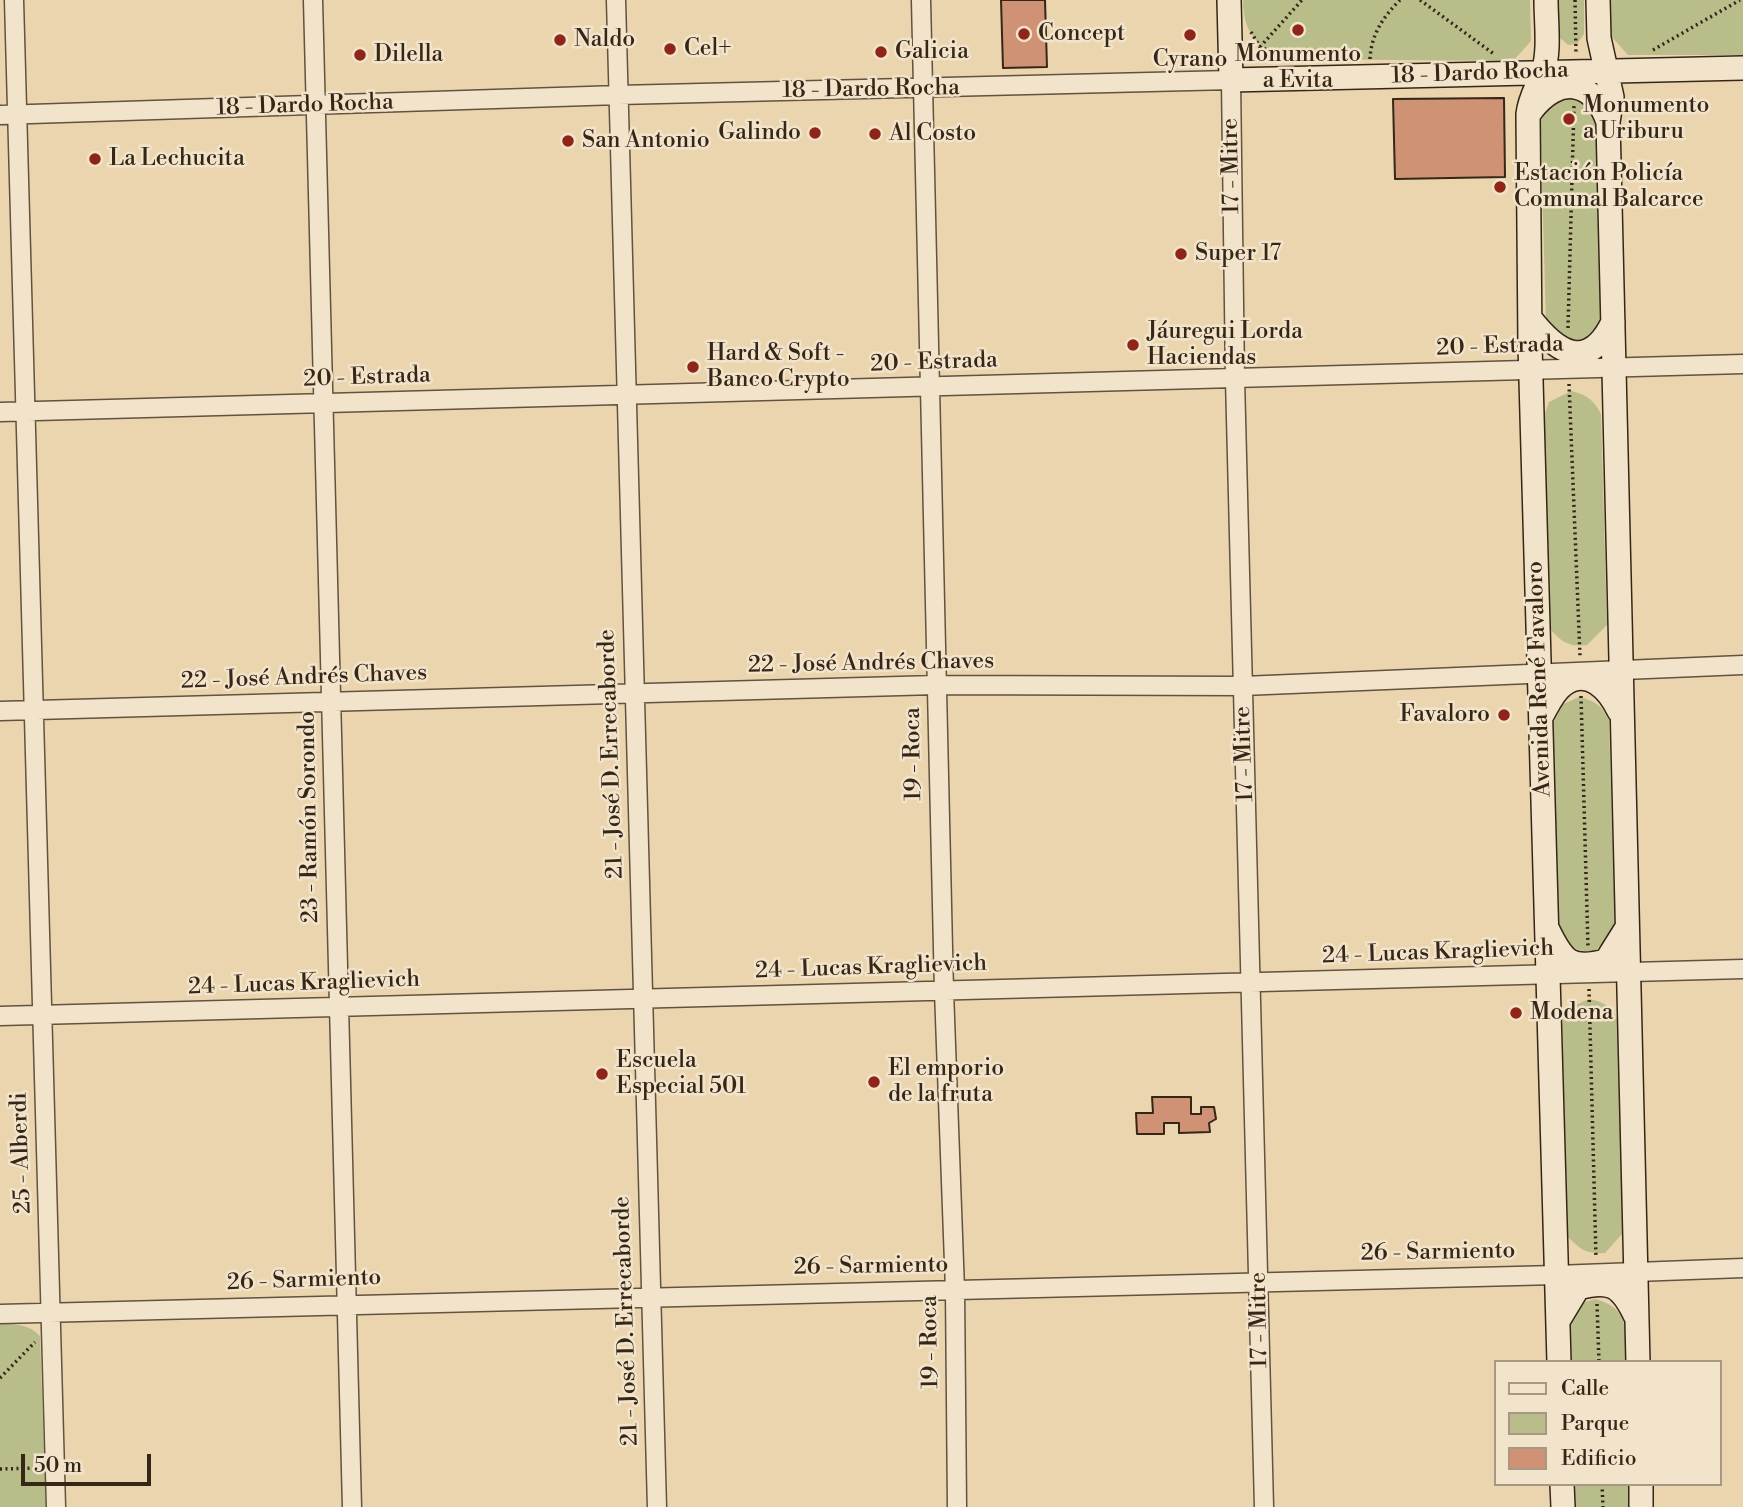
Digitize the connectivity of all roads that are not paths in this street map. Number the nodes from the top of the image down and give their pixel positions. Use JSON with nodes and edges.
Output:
{"nodes":[{"id":1,"x":14,"y":0,"type":"edge"},
{"id":2,"x":313,"y":0,"type":"edge"},
{"id":3,"x":616,"y":0,"type":"edge"},
{"id":4,"x":921,"y":0,"type":"edge"},
{"id":5,"x":1229,"y":0,"type":"edge"},
{"id":6,"x":1546,"y":0,"type":"edge"},
{"id":7,"x":1598,"y":0,"type":"edge"},
{"id":8,"x":1743,"y":68,"type":"edge"},
{"id":9,"x":1608,"y":71,"type":"junction"},
{"id":10,"x":1543,"y":72,"type":"junction"},
{"id":11,"x":1574,"y":78,"type":"junction"},
{"id":12,"x":1231,"y":80,"type":"junction"},
{"id":13,"x":923,"y":89,"type":"junction"},
{"id":14,"x":619,"y":95,"type":"junction"},
{"id":15,"x":316,"y":106,"type":"junction"},
{"id":16,"x":9,"y":114,"type":"edge"},
{"id":17,"x":1528,"y":114,"type":"junction"},
{"id":18,"x":1608,"y":122,"type":"junction"},
{"id":19,"x":1530,"y":318,"type":"junction"},
{"id":20,"x":1613,"y":322,"type":"junction"},
{"id":21,"x":1568,"y":361,"type":"junction"},
{"id":22,"x":1743,"y":364,"type":"edge"},
{"id":23,"x":1613,"y":366,"type":"junction"},
{"id":24,"x":1531,"y":371,"type":"junction"},
{"id":25,"x":1235,"y":379,"type":"junction"},
{"id":26,"x":929,"y":388,"type":"junction"},
{"id":27,"x":627,"y":395,"type":"junction"},
{"id":28,"x":324,"y":403,"type":"junction"},
{"id":29,"x":26,"y":411,"type":"junction"},
{"id":30,"x":0,"y":412,"type":"edge"},
{"id":31,"x":1743,"y":665,"type":"edge"},
{"id":32,"x":1619,"y":669,"type":"junction"},
{"id":33,"x":1539,"y":673,"type":"junction"},
{"id":34,"x":1581,"y":675,"type":"junction"},
{"id":35,"x":936,"y":685,"type":"junction"},
{"id":36,"x":1243,"y":686,"type":"junction"},
{"id":37,"x":635,"y":694,"type":"junction"},
{"id":38,"x":331,"y":702,"type":"junction"},
{"id":39,"x":34,"y":710,"type":"junction"},
{"id":40,"x":0,"y":711,"type":"edge"},
{"id":41,"x":1620,"y":713,"type":"junction"},
{"id":42,"x":1541,"y":717,"type":"junction"},
{"id":43,"x":1546,"y":927,"type":"junction"},
{"id":44,"x":1626,"y":929,"type":"junction"},
{"id":45,"x":1743,"y":969,"type":"edge"},
{"id":46,"x":1588,"y":970,"type":"junction"},
{"id":47,"x":1627,"y":972,"type":"junction"},
{"id":48,"x":1548,"y":975,"type":"junction"},
{"id":49,"x":1251,"y":983,"type":"junction"},
{"id":50,"x":944,"y":991,"type":"junction"},
{"id":51,"x":643,"y":999,"type":"junction"},
{"id":52,"x":339,"y":1007,"type":"junction"},
{"id":53,"x":42,"y":1015,"type":"junction"},
{"id":54,"x":0,"y":1016,"type":"edge"},
{"id":55,"x":1743,"y":1268,"type":"edge"},
{"id":56,"x":1635,"y":1272,"type":"junction"},
{"id":57,"x":1556,"y":1276,"type":"junction"},
{"id":58,"x":1596,"y":1278,"type":"junction"},
{"id":59,"x":1259,"y":1281,"type":"junction"},
{"id":60,"x":955,"y":1290,"type":"junction"},
{"id":61,"x":651,"y":1296,"type":"junction"},
{"id":62,"x":346,"y":1304,"type":"junction"},
{"id":63,"x":51,"y":1312,"type":"junction"},
{"id":64,"x":0,"y":1314,"type":"edge"},
{"id":65,"x":1636,"y":1318,"type":"junction"},
{"id":66,"x":1558,"y":1323,"type":"junction"},
{"id":67,"x":1559,"y":1360,"type":"edge"},
{"id":68,"x":1638,"y":1360,"type":"edge"},
{"id":69,"x":1562,"y":1486,"type":"edge"},
{"id":70,"x":1641,"y":1486,"type":"edge"},
{"id":71,"x":56,"y":1507,"type":"edge"},
{"id":72,"x":352,"y":1507,"type":"edge"},
{"id":73,"x":657,"y":1507,"type":"edge"},
{"id":74,"x":957,"y":1507,"type":"edge"},
{"id":75,"x":1265,"y":1507,"type":"edge"},
{"id":76,"x":1563,"y":1507,"type":"edge"},
{"id":77,"x":1642,"y":1507,"type":"edge"}],
"edges":[{"from":1,"to":16,"type":"street","name":"25 - Alberdi"},
{"from":2,"to":15,"type":"street","name":"23 - Ramón Sorondo"},
{"from":3,"to":14,"type":"street","name":"21 - José D. Errecaborde"},
{"from":4,"to":13,"type":"street","name":"19 - Roca"},
{"from":5,"to":12,"type":"main road","name":"17 - Mitre"},
{"from":6,"to":10,"type":"main road","name":"Avenida René Favaloro"},
{"from":7,"to":9,"type":"main road"},
{"from":8,"to":9,"type":"main road","name":"18 - Dardo Rocha"},
{"from":9,"to":11,"type":"main road","name":"18 - Dardo Rocha"},
{"from":9,"to":18,"type":"main road"},
{"from":10,"to":11,"type":"main road","name":"18 - Dardo Rocha"},
{"from":10,"to":12,"type":"main road","name":"18 - Dardo Rocha"},
{"from":10,"to":17,"type":"main road","name":"Avenida René Favaloro"},
{"from":11,"to":17,"type":"main road"},
{"from":11,"to":18,"type":"main road"},
{"from":12,"to":13,"type":"street","name":"18 - Dardo Rocha"},
{"from":12,"to":25,"type":"street","name":"17 - Mitre"},
{"from":13,"to":14,"type":"street","name":"18 - Dardo Rocha"},
{"from":13,"to":26,"type":"street","name":"19 - Roca"},
{"from":14,"to":15,"type":"street","name":"18 - Dardo Rocha"},
{"from":14,"to":27,"type":"street","name":"21 - José D. Errecaborde"},
{"from":15,"to":16,"type":"street","name":"18 - Dardo Rocha"},
{"from":15,"to":28,"type":"street","name":"23 - Ramón Sorondo"},
{"from":16,"to":29,"type":"street","name":"25 - Alberdi"},
{"from":17,"to":19,"type":"main road","name":"Avenida René Favaloro"},
{"from":18,"to":20,"type":"main road"},
{"from":19,"to":21,"type":"main road"},
{"from":19,"to":24,"type":"main road","name":"Avenida René Favaloro"},
{"from":20,"to":21,"type":"main road"},
{"from":20,"to":23,"type":"main road"},
{"from":21,"to":23,"type":"street","name":"20 - Estrada"},
{"from":21,"to":24,"type":"street","name":"20 - Estrada"},
{"from":22,"to":23,"type":"street","name":"20 - Estrada"},
{"from":23,"to":32,"type":"main road"},
{"from":24,"to":25,"type":"street","name":"20 - Estrada"},
{"from":24,"to":33,"type":"main road","name":"Avenida René Favaloro"},
{"from":25,"to":26,"type":"street","name":"20 - Estrada"},
{"from":25,"to":36,"type":"street","name":"17 - Mitre"},
{"from":26,"to":27,"type":"street","name":"20 - Estrada"},
{"from":26,"to":35,"type":"street","name":"19 - Roca"},
{"from":27,"to":28,"type":"street","name":"20 - Estrada"},
{"from":27,"to":37,"type":"street","name":"21 - José D. Errecaborde"},
{"from":28,"to":29,"type":"street","name":"20 - Estrada"},
{"from":28,"to":38,"type":"street","name":"23 - Ramón Sorondo"},
{"from":29,"to":30,"type":"street","name":"20 - Estrada"},
{"from":29,"to":39,"type":"street","name":"25 - Alberdi"},
{"from":31,"to":32,"type":"street","name":"22 - José Andrés Chaves"},
{"from":32,"to":34,"type":"street","name":"22 - José Andrés Chaves"},
{"from":32,"to":41,"type":"main road"},
{"from":33,"to":34,"type":"street","name":"22 - José Andrés Chaves"},
{"from":33,"to":36,"type":"street","name":"22 - José Andrés Chaves"},
{"from":33,"to":42,"type":"main road","name":"Avenida René Favaloro"},
{"from":34,"to":41,"type":"main road"},
{"from":34,"to":42,"type":"main road"},
{"from":35,"to":36,"type":"street","name":"22 - José Andrés Chaves"},
{"from":35,"to":37,"type":"street","name":"22 - José Andrés Chaves"},
{"from":35,"to":50,"type":"street","name":"19 - Roca"},
{"from":36,"to":49,"type":"street","name":"17 - Mitre"},
{"from":37,"to":38,"type":"street","name":"22 - José Andrés Chaves"},
{"from":37,"to":51,"type":"street","name":"21 - José D. Errecaborde"},
{"from":38,"to":39,"type":"street","name":"22 - José Andrés Chaves"},
{"from":38,"to":52,"type":"street","name":"23 - Ramón Sorondo"},
{"from":39,"to":40,"type":"street","name":"22 - José Andrés Chaves"},
{"from":39,"to":53,"type":"street","name":"25 - Alberdi"},
{"from":41,"to":44,"type":"main road"},
{"from":42,"to":43,"type":"main road","name":"Avenida René Favaloro"},
{"from":43,"to":46,"type":"main road"},
{"from":43,"to":48,"type":"main road","name":"Avenida René Favaloro"},
{"from":44,"to":46,"type":"main road"},
{"from":44,"to":47,"type":"main road"},
{"from":45,"to":47,"type":"street","name":"24 - Lucas Kraglievich"},
{"from":46,"to":47,"type":"street","name":"24 - Lucas Kraglievich"},
{"from":46,"to":48,"type":"street","name":"24 - Lucas Kraglievich"},
{"from":47,"to":56,"type":"main road"},
{"from":48,"to":49,"type":"street","name":"24 - Lucas Kraglievich"},
{"from":48,"to":57,"type":"main road","name":"Avenida René Favaloro"},
{"from":49,"to":50,"type":"street","name":"24 - Lucas Kraglievich"},
{"from":49,"to":59,"type":"street","name":"17 - Mitre"},
{"from":50,"to":51,"type":"street","name":"24 - Lucas Kraglievich"},
{"from":50,"to":60,"type":"street","name":"19 - Roca"},
{"from":51,"to":52,"type":"street","name":"24 - Lucas Kraglievich"},
{"from":51,"to":61,"type":"street","name":"21 - José D. Errecaborde"},
{"from":52,"to":53,"type":"street","name":"24 - Lucas Kraglievich"},
{"from":52,"to":62,"type":"street","name":"23 - Ramón Sorondo"},
{"from":53,"to":54,"type":"street","name":"24 - Lucas Kraglievich"},
{"from":53,"to":63,"type":"street","name":"25 - Alberdi"},
{"from":55,"to":56,"type":"street","name":"26 - Sarmiento"},
{"from":56,"to":58,"type":"street","name":"26 - Sarmiento"},
{"from":56,"to":65,"type":"main road"},
{"from":57,"to":58,"type":"street","name":"26 - Sarmiento"},
{"from":57,"to":59,"type":"street","name":"26 - Sarmiento"},
{"from":57,"to":66,"type":"main road","name":"Avenida René Favaloro"},
{"from":58,"to":65,"type":"main road"},
{"from":58,"to":66,"type":"main road"},
{"from":59,"to":60,"type":"street","name":"26 - Sarmiento"},
{"from":59,"to":75,"type":"street","name":"17 - Mitre"},
{"from":60,"to":61,"type":"street","name":"26 - Sarmiento"},
{"from":60,"to":74,"type":"street","name":"19 - Roca"},
{"from":61,"to":62,"type":"street","name":"26 - Sarmiento"},
{"from":61,"to":73,"type":"street","name":"21 - José D. Errecaborde"},
{"from":62,"to":63,"type":"street","name":"26 - Sarmiento"},
{"from":62,"to":72,"type":"street","name":"23 - Ramón Sorondo"},
{"from":63,"to":64,"type":"street","name":"26 - Sarmiento"},
{"from":63,"to":71,"type":"street","name":"25 - Alberdi"},
{"from":65,"to":68,"type":"main road"},
{"from":66,"to":67,"type":"main road","name":"Avenida René Favaloro"},
{"from":69,"to":76,"type":"main road"},
{"from":70,"to":77,"type":"main road"}]}
